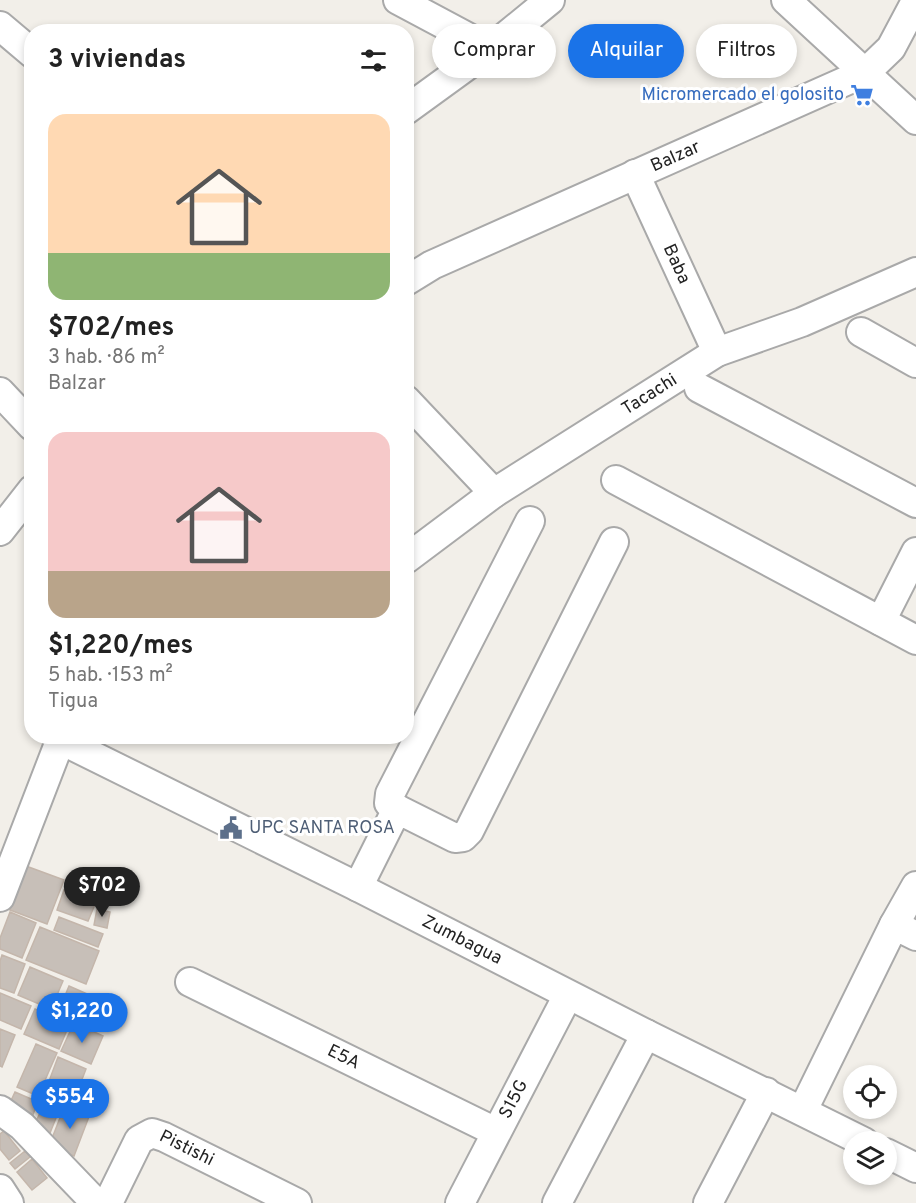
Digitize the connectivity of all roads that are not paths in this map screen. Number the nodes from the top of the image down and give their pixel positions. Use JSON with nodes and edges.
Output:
{"nodes":[{"id":1,"x":398,"y":0,"type":"edge"},
{"id":2,"x":550,"y":0,"type":"edge"},
{"id":3,"x":786,"y":0,"type":"edge"},
{"id":4,"x":916,"y":1,"type":"edge"},
{"id":5,"x":443,"y":24,"type":"edge"},
{"id":6,"x":521,"y":24,"type":"edge"},
{"id":7,"x":0,"y":26,"type":"edge"},
{"id":8,"x":24,"y":46,"type":"edge"},
{"id":9,"x":866,"y":72,"type":"junction"},
{"id":10,"x":450,"y":78,"type":"edge"},
{"id":11,"x":414,"y":104,"type":"edge"},
{"id":12,"x":916,"y":120,"type":"edge"},
{"id":13,"x":635,"y":174,"type":"junction"},
{"id":14,"x":916,"y":272,"type":"edge"},
{"id":15,"x":414,"y":276,"type":"edge"},
{"id":16,"x":861,"y":332,"type":"dead end"},
{"id":17,"x":717,"y":352,"type":"junction"},
{"id":18,"x":916,"y":363,"type":"edge"},
{"id":19,"x":699,"y":388,"type":"dead end"},
{"id":20,"x":0,"y":392,"type":"edge"},
{"id":21,"x":414,"y":408,"type":"edge"},
{"id":22,"x":24,"y":418,"type":"edge"},
{"id":23,"x":616,"y":480,"type":"dead end"},
{"id":24,"x":494,"y":493,"type":"junction"},
{"id":25,"x":24,"y":500,"type":"edge"},
{"id":26,"x":916,"y":503,"type":"edge"},
{"id":27,"x":530,"y":521,"type":"dead end"},
{"id":28,"x":0,"y":531,"type":"edge"},
{"id":29,"x":614,"y":542,"type":"dead end"},
{"id":30,"x":916,"y":552,"type":"edge"},
{"id":31,"x":414,"y":553,"type":"edge"},
{"id":32,"x":881,"y":621,"type":"junction"},
{"id":33,"x":916,"y":640,"type":"edge"},
{"id":34,"x":59,"y":744,"type":"edge"},
{"id":35,"x":73,"y":744,"type":"edge"},
{"id":36,"x":397,"y":809,"type":"junction"},
{"id":37,"x":916,"y":886,"type":"edge"},
{"id":38,"x":358,"y":887,"type":"junction"},
{"id":39,"x":0,"y":897,"type":"edge"},
{"id":40,"x":905,"y":930,"type":"edge"},
{"id":41,"x":190,"y":982,"type":"dead end"},
{"id":42,"x":568,"y":995,"type":"junction"},
{"id":43,"x":646,"y":1034,"type":"junction"},
{"id":44,"x":766,"y":1092,"type":"junction"},
{"id":45,"x":0,"y":1110,"type":"edge"},
{"id":46,"x":803,"y":1110,"type":"junction"},
{"id":47,"x":843,"y":1131,"type":"edge"},
{"id":48,"x":496,"y":1132,"type":"junction"},
{"id":49,"x":897,"y":1158,"type":"edge"},
{"id":50,"x":916,"y":1168,"type":"edge"},
{"id":51,"x":0,"y":1189,"type":"edge"},
{"id":52,"x":471,"y":1199,"type":"edge"},
{"id":53,"x":9,"y":1203,"type":"edge"},
{"id":54,"x":96,"y":1203,"type":"edge"},
{"id":55,"x":108,"y":1203,"type":"edge"},
{"id":56,"x":297,"y":1203,"type":"edge"},
{"id":57,"x":557,"y":1203,"type":"edge"},
{"id":58,"x":708,"y":1203,"type":"edge"}],
"edges":[{"from":1,"to":5,"type":"street"},
{"from":2,"to":6,"type":"street"},
{"from":3,"to":9,"type":"street"},
{"from":4,"to":9,"type":"street","name":"Balzar"},
{"from":7,"to":8,"type":"street"},
{"from":9,"to":12,"type":"street"},
{"from":9,"to":13,"type":"street","name":"Balzar"},
{"from":10,"to":11,"type":"street"},
{"from":13,"to":15,"type":"street","name":"Balzar"},
{"from":13,"to":17,"type":"street","name":"Baba"},
{"from":14,"to":17,"type":"street","name":"Tacachi"},
{"from":16,"to":18,"type":"street"},
{"from":17,"to":24,"type":"street","name":"Tacachi"},
{"from":19,"to":26,"type":"street"},
{"from":20,"to":22,"type":"street"},
{"from":21,"to":24,"type":"street"},
{"from":23,"to":32,"type":"street"},
{"from":24,"to":31,"type":"street","name":"Tacachi"},
{"from":25,"to":28,"type":"street"},
{"from":27,"to":36,"type":"street"},
{"from":29,"to":36,"type":"street"},
{"from":30,"to":32,"type":"street"},
{"from":32,"to":33,"type":"street"},
{"from":34,"to":39,"type":"street"},
{"from":35,"to":38,"type":"street","name":"Zumbagua"},
{"from":36,"to":38,"type":"street"},
{"from":37,"to":40,"type":"street"},
{"from":38,"to":42,"type":"street","name":"Zumbagua"},
{"from":40,"to":46,"type":"street"},
{"from":41,"to":48,"type":"street","name":"E5A"},
{"from":42,"to":43,"type":"street","name":"Zumbagua"},
{"from":42,"to":48,"type":"street","name":"S15G"},
{"from":43,"to":44,"type":"street","name":"Zumbagua"},
{"from":43,"to":57,"type":"street"},
{"from":44,"to":46,"type":"street","name":"Zumbagua"},
{"from":44,"to":58,"type":"street"},
{"from":45,"to":54,"type":"street"},
{"from":46,"to":47,"type":"street","name":"Zumbagua"},
{"from":48,"to":52,"type":"street","name":"S15G"},
{"from":49,"to":50,"type":"street"},
{"from":51,"to":53,"type":"street"},
{"from":55,"to":56,"type":"street","name":"Pistishi"}]}
